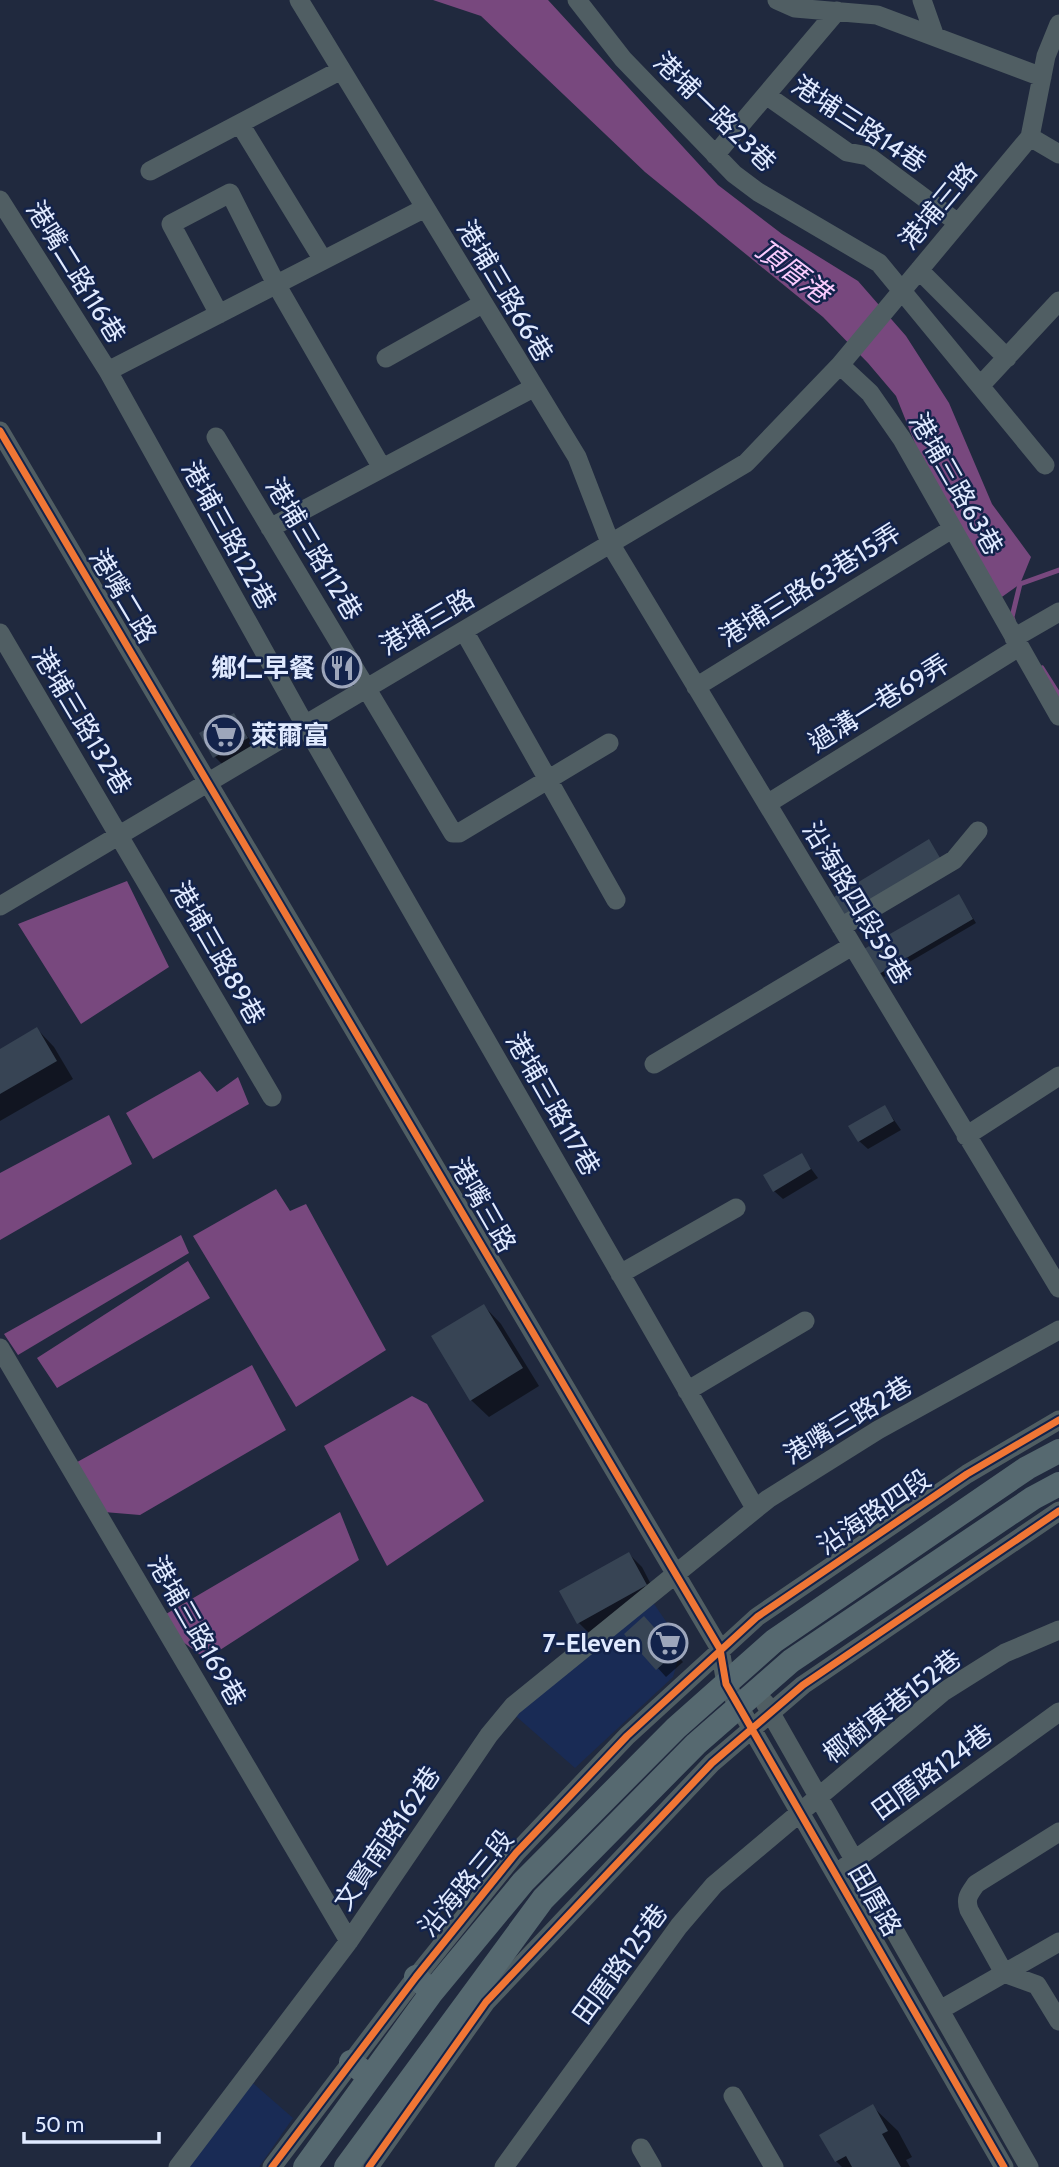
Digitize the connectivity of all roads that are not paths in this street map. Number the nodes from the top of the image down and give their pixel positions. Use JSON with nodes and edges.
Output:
{"nodes":[{"id":1,"x":299,"y":0,"type":"edge"},
{"id":2,"x":577,"y":0,"type":"edge"},
{"id":3,"x":778,"y":0,"type":"edge"},
{"id":4,"x":922,"y":0,"type":"edge"},
{"id":5,"x":837,"y":12,"type":"junction"},
{"id":6,"x":1059,"y":24,"type":"edge"},
{"id":7,"x":934,"y":37,"type":"junction"},
{"id":8,"x":341,"y":70,"type":"junction"},
{"id":9,"x":1042,"y":77,"type":"junction"},
{"id":10,"x":765,"y":95,"type":"junction"},
{"id":11,"x":240,"y":124,"type":"junction"},
{"id":12,"x":1030,"y":136,"type":"junction"},
{"id":13,"x":1059,"y":154,"type":"edge"},
{"id":14,"x":715,"y":155,"type":"junction"},
{"id":15,"x":150,"y":171,"type":"dead end"},
{"id":16,"x":0,"y":201,"type":"edge"},
{"id":17,"x":425,"y":208,"type":"junction"},
{"id":18,"x":958,"y":223,"type":"junction"},
{"id":19,"x":323,"y":260,"type":"junction"},
{"id":20,"x":919,"y":270,"type":"junction"},
{"id":21,"x":276,"y":284,"type":"junction"},
{"id":22,"x":902,"y":291,"type":"junction"},
{"id":23,"x":1059,"y":301,"type":"edge"},
{"id":24,"x":482,"y":303,"type":"junction"},
{"id":25,"x":219,"y":314,"type":"junction"},
{"id":26,"x":386,"y":358,"type":"dead end"},
{"id":27,"x":1007,"y":358,"type":"junction"},
{"id":28,"x":840,"y":365,"type":"junction"},
{"id":29,"x":108,"y":371,"type":"junction"},
{"id":30,"x":980,"y":386,"type":"junction"},
{"id":31,"x":533,"y":388,"type":"junction"},
{"id":32,"x":0,"y":431,"type":"edge"},
{"id":33,"x":216,"y":437,"type":"dead end"},
{"id":34,"x":1045,"y":465,"type":"dead end"},
{"id":35,"x":382,"y":468,"type":"junction"},
{"id":36,"x":270,"y":528,"type":"junction"},
{"id":37,"x":952,"y":529,"type":"junction"},
{"id":38,"x":611,"y":545,"type":"junction"},
{"id":39,"x":1059,"y":612,"type":"edge"},
{"id":40,"x":464,"y":631,"type":"junction"},
{"id":41,"x":0,"y":633,"type":"edge"},
{"id":42,"x":1018,"y":640,"type":"junction"},
{"id":43,"x":696,"y":687,"type":"junction"},
{"id":44,"x":366,"y":689,"type":"junction"},
{"id":45,"x":1059,"y":716,"type":"edge"},
{"id":46,"x":305,"y":724,"type":"junction"},
{"id":47,"x":609,"y":743,"type":"dead end"},
{"id":48,"x":548,"y":780,"type":"junction"},
{"id":49,"x":209,"y":782,"type":"junction"},
{"id":50,"x":767,"y":804,"type":"junction"},
{"id":51,"x":978,"y":831,"type":"dead end"},
{"id":52,"x":119,"y":835,"type":"junction"},
{"id":53,"x":616,"y":900,"type":"dead end"},
{"id":54,"x":0,"y":906,"type":"edge"},
{"id":55,"x":841,"y":927,"type":"junction"},
{"id":56,"x":852,"y":946,"type":"junction"},
{"id":57,"x":654,"y":1064,"type":"dead end"},
{"id":58,"x":1059,"y":1076,"type":"edge"},
{"id":59,"x":272,"y":1097,"type":"dead end"},
{"id":60,"x":967,"y":1136,"type":"junction"},
{"id":61,"x":736,"y":1208,"type":"dead end"},
{"id":62,"x":621,"y":1274,"type":"junction"},
{"id":63,"x":1059,"y":1288,"type":"edge"},
{"id":64,"x":805,"y":1321,"type":"dead end"},
{"id":65,"x":1059,"y":1330,"type":"edge"},
{"id":66,"x":0,"y":1348,"type":"edge"},
{"id":67,"x":687,"y":1391,"type":"junction"},
{"id":68,"x":1059,"y":1420,"type":"edge"},
{"id":69,"x":1059,"y":1451,"type":"edge"},
{"id":70,"x":1059,"y":1484,"type":"edge"},
{"id":71,"x":755,"y":1508,"type":"junction"},
{"id":72,"x":1059,"y":1511,"type":"edge"},
{"id":73,"x":675,"y":1572,"type":"junction"},
{"id":74,"x":1059,"y":1630,"type":"edge"},
{"id":75,"x":720,"y":1649,"type":"junction"},
{"id":76,"x":735,"y":1676,"type":"junction"},
{"id":77,"x":757,"y":1690,"type":"junction"},
{"id":78,"x":738,"y":1706,"type":"junction"},
{"id":79,"x":770,"y":1712,"type":"junction"},
{"id":80,"x":1059,"y":1712,"type":"edge"},
{"id":81,"x":752,"y":1729,"type":"junction"},
{"id":82,"x":819,"y":1798,"type":"junction"},
{"id":83,"x":801,"y":1813,"type":"junction"},
{"id":84,"x":1059,"y":1832,"type":"edge"},
{"id":85,"x":855,"y":1861,"type":"junction"},
{"id":86,"x":835,"y":1873,"type":"junction"},
{"id":87,"x":349,"y":1941,"type":"junction"},
{"id":88,"x":1059,"y":1942,"type":"edge"},
{"id":89,"x":1004,"y":1973,"type":"junction"},
{"id":90,"x":424,"y":1985,"type":"junction"},
{"id":91,"x":940,"y":2010,"type":"junction"},
{"id":92,"x":1059,"y":2021,"type":"edge"},
{"id":93,"x":361,"y":2070,"type":"junction"},
{"id":94,"x":733,"y":2096,"type":"dead end"},
{"id":95,"x":641,"y":2148,"type":"dead end"},
{"id":96,"x":178,"y":2167,"type":"edge"},
{"id":97,"x":272,"y":2167,"type":"edge"},
{"id":98,"x":304,"y":2167,"type":"edge"},
{"id":99,"x":346,"y":2167,"type":"edge"},
{"id":100,"x":369,"y":2167,"type":"edge"},
{"id":101,"x":505,"y":2167,"type":"edge"},
{"id":102,"x":652,"y":2167,"type":"edge"},
{"id":103,"x":775,"y":2167,"type":"edge"},
{"id":104,"x":1004,"y":2167,"type":"edge"},
{"id":105,"x":1029,"y":2167,"type":"edge"}],
"edges":[{"from":1,"to":8,"type":"street","name":"港埔三路66巷"},
{"from":2,"to":14,"type":"street","name":"港埔一路23巷"},
{"from":3,"to":5,"type":"street"},
{"from":4,"to":7,"type":"street"},
{"from":5,"to":7,"type":"street"},
{"from":5,"to":10,"type":"street"},
{"from":6,"to":9,"type":"street"},
{"from":7,"to":9,"type":"street"},
{"from":8,"to":11,"type":"street"},
{"from":8,"to":17,"type":"street","name":"港埔三路66巷"},
{"from":9,"to":12,"type":"street"},
{"from":10,"to":14,"type":"street"},
{"from":10,"to":18,"type":"street","name":"港埔三路14巷"},
{"from":11,"to":15,"type":"street"},
{"from":11,"to":19,"type":"street"},
{"from":12,"to":13,"type":"street"},
{"from":12,"to":18,"type":"street","name":"港埔三路"},
{"from":14,"to":22,"type":"street","name":"港埔一路23巷"},
{"from":16,"to":29,"type":"street","name":"港嘴二路116巷"},
{"from":17,"to":19,"type":"street"},
{"from":17,"to":24,"type":"street","name":"港埔三路66巷"},
{"from":18,"to":20,"type":"street","name":"港埔三路"},
{"from":19,"to":21,"type":"street"},
{"from":20,"to":22,"type":"street","name":"港埔三路"},
{"from":20,"to":27,"type":"street"},
{"from":21,"to":25,"type":"street"},
{"from":21,"to":25,"type":"street"},
{"from":21,"to":35,"type":"street"},
{"from":22,"to":28,"type":"street","name":"港埔三路"},
{"from":22,"to":30,"type":"street","name":"港埔一路23巷"},
{"from":23,"to":27,"type":"street"},
{"from":24,"to":26,"type":"street"},
{"from":24,"to":31,"type":"street","name":"港埔三路66巷"},
{"from":25,"to":29,"type":"street"},
{"from":27,"to":30,"type":"street"},
{"from":28,"to":37,"type":"street","name":"港埔三路63巷"},
{"from":28,"to":38,"type":"street","name":"港埔三路"},
{"from":29,"to":46,"type":"street","name":"港埔三路122巷"},
{"from":30,"to":34,"type":"street","name":"港埔一路23巷"},
{"from":31,"to":35,"type":"street"},
{"from":31,"to":38,"type":"street","name":"港埔三路66巷"},
{"from":32,"to":49,"type":"street","name":"港嘴二路"},
{"from":33,"to":36,"type":"street","name":"港埔三路112巷"},
{"from":35,"to":36,"type":"street"},
{"from":36,"to":44,"type":"street","name":"港埔三路112巷"},
{"from":37,"to":42,"type":"street","name":"港埔三路63巷"},
{"from":37,"to":43,"type":"street","name":"港埔三路63巷15弄"},
{"from":38,"to":40,"type":"street","name":"港埔三路"},
{"from":38,"to":43,"type":"street","name":"沿海路四段59巷"},
{"from":39,"to":42,"type":"street","name":"過溝一巷69弄"},
{"from":40,"to":44,"type":"street","name":"港埔三路"},
{"from":40,"to":48,"type":"street"},
{"from":41,"to":52,"type":"street","name":"港埔三路132巷"},
{"from":42,"to":45,"type":"street","name":"港埔三路63巷"},
{"from":42,"to":50,"type":"street","name":"過溝一巷69弄"},
{"from":43,"to":50,"type":"street","name":"沿海路四段59巷"},
{"from":44,"to":46,"type":"street","name":"港埔三路"},
{"from":44,"to":48,"type":"street","name":"港埔三路112巷"},
{"from":46,"to":49,"type":"street","name":"港埔三路"},
{"from":46,"to":62,"type":"street","name":"港埔三路117巷"},
{"from":47,"to":48,"type":"street"},
{"from":48,"to":53,"type":"street"},
{"from":49,"to":52,"type":"street","name":"港埔三路"},
{"from":49,"to":73,"type":"street","name":"港嘴三路"},
{"from":50,"to":55,"type":"street","name":"沿海路四段59巷"},
{"from":51,"to":55,"type":"street"},
{"from":52,"to":54,"type":"street","name":"港埔三路"},
{"from":52,"to":59,"type":"street","name":"港埔三路89巷"},
{"from":55,"to":56,"type":"street","name":"沿海路四段59巷"},
{"from":56,"to":57,"type":"street"},
{"from":56,"to":60,"type":"street","name":"沿海路四段59巷"},
{"from":58,"to":60,"type":"street"},
{"from":60,"to":63,"type":"street","name":"沿海路四段59巷"},
{"from":61,"to":62,"type":"street"},
{"from":62,"to":67,"type":"street","name":"港埔三路117巷"},
{"from":64,"to":67,"type":"street"},
{"from":65,"to":71,"type":"street","name":"港嘴三路2巷"},
{"from":66,"to":87,"type":"street","name":"港埔三路169巷"},
{"from":67,"to":71,"type":"street","name":"港埔三路117巷"},
{"from":68,"to":75,"type":"street","name":"沿海路四段"},
{"from":69,"to":76,"type":"main road","name":"沿海路四段"},
{"from":70,"to":77,"type":"main road"},
{"from":71,"to":73,"type":"street","name":"港嘴三路2巷"},
{"from":72,"to":79,"type":"street"},
{"from":73,"to":75,"type":"street","name":"港嘴三路"},
{"from":73,"to":87,"type":"street","name":"文賢南路162巷"},
{"from":74,"to":82,"type":"street","name":"椰樹東巷152巷"},
{"from":75,"to":76,"type":"street","name":"田厝路"},
{"from":75,"to":90,"type":"street","name":"沿海路三段"},
{"from":76,"to":77,"type":"street","name":"田厝路"},
{"from":76,"to":78,"type":"street","name":"田厝路"},
{"from":76,"to":90,"type":"main road","name":"沿海路三段"},
{"from":77,"to":78,"type":"main road"},
{"from":77,"to":79,"type":"street","name":"田厝路"},
{"from":78,"to":81,"type":"street","name":"田厝路"},
{"from":78,"to":99,"type":"main road"},
{"from":79,"to":81,"type":"street"},
{"from":79,"to":82,"type":"street","name":"田厝路"},
{"from":80,"to":85,"type":"street","name":"田厝路124巷"},
{"from":81,"to":83,"type":"street","name":"田厝路"},
{"from":81,"to":100,"type":"street"},
{"from":82,"to":83,"type":"street","name":"椰樹東巷152巷"},
{"from":82,"to":85,"type":"street","name":"田厝路"},
{"from":83,"to":86,"type":"street","name":"田厝路"},
{"from":83,"to":101,"type":"street","name":"田厝路125巷"},
{"from":84,"to":89,"type":"street"},
{"from":85,"to":86,"type":"street","name":"田厝路124巷"},
{"from":85,"to":91,"type":"street","name":"田厝路"},
{"from":86,"to":104,"type":"street","name":"田厝路"},
{"from":87,"to":96,"type":"street","name":"文賢南路162巷"},
{"from":88,"to":89,"type":"street"},
{"from":89,"to":91,"type":"street"},
{"from":89,"to":92,"type":"street"},
{"from":90,"to":93,"type":"main road","name":"沿海路三段"},
{"from":91,"to":105,"type":"street","name":"田厝路"},
{"from":93,"to":97,"type":"street","name":"沿海路三段"},
{"from":93,"to":98,"type":"main road","name":"沿海路三段"},
{"from":94,"to":103,"type":"street"},
{"from":95,"to":102,"type":"street"}]}
